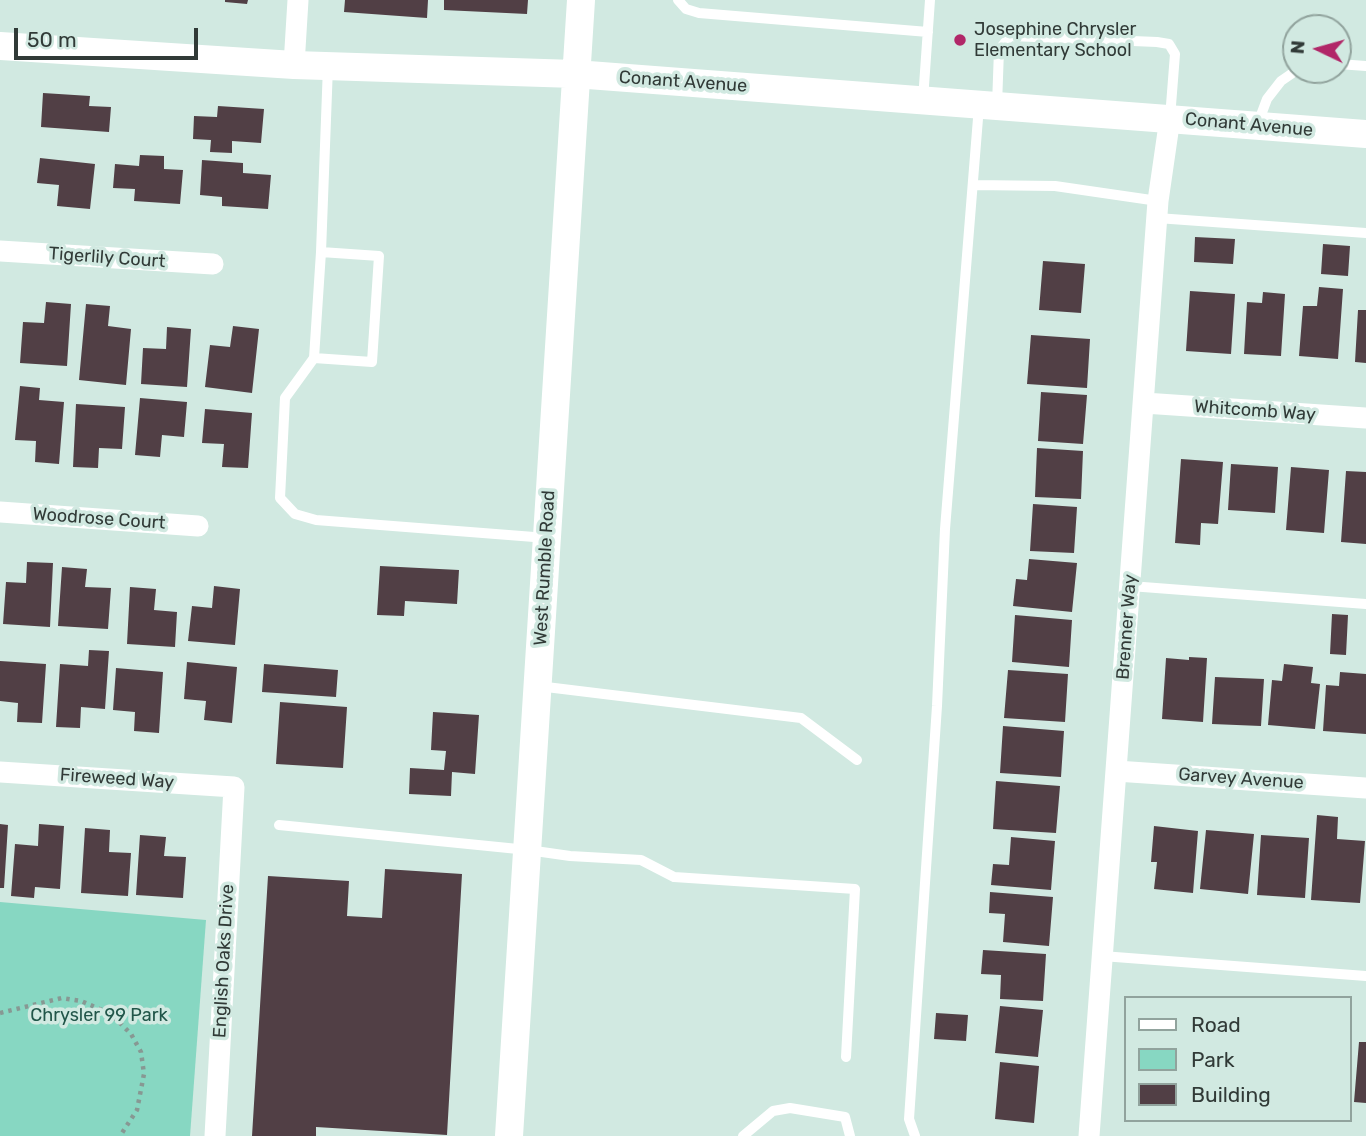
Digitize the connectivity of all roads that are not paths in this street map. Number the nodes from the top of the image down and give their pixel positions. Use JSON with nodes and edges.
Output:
{"nodes":[{"id":1,"x":298,"y":0,"type":"edge"},
{"id":2,"x":581,"y":0,"type":"edge"},
{"id":3,"x":678,"y":0,"type":"edge"},
{"id":4,"x":930,"y":0,"type":"edge"},
{"id":5,"x":928,"y":32,"type":"junction"},
{"id":6,"x":0,"y":46,"type":"edge"},
{"id":7,"x":294,"y":65,"type":"junction"},
{"id":8,"x":328,"y":66,"type":"junction"},
{"id":9,"x":575,"y":74,"type":"junction"},
{"id":10,"x":1282,"y":80,"type":"edge"},
{"id":11,"x":923,"y":100,"type":"junction"},
{"id":12,"x":988,"y":105,"type":"junction"},
{"id":13,"x":1170,"y":118,"type":"junction"},
{"id":14,"x":1257,"y":125,"type":"junction"},
{"id":15,"x":1366,"y":134,"type":"edge"},
{"id":16,"x":973,"y":185,"type":"junction"},
{"id":17,"x":1158,"y":210,"type":"junction"},
{"id":18,"x":1366,"y":233,"type":"edge"},
{"id":19,"x":0,"y":251,"type":"edge"},
{"id":20,"x":321,"y":252,"type":"junction"},
{"id":21,"x":213,"y":264,"type":"dead end"},
{"id":22,"x":314,"y":358,"type":"junction"},
{"id":23,"x":1144,"y":403,"type":"junction"},
{"id":24,"x":1366,"y":418,"type":"edge"},
{"id":25,"x":0,"y":513,"type":"edge"},
{"id":26,"x":198,"y":526,"type":"dead end"},
{"id":27,"x":547,"y":538,"type":"junction"},
{"id":28,"x":1130,"y":586,"type":"junction"},
{"id":29,"x":1366,"y":604,"type":"edge"},
{"id":30,"x":538,"y":686,"type":"junction"},
{"id":31,"x":857,"y":760,"type":"dead end"},
{"id":32,"x":1116,"y":771,"type":"junction"},
{"id":33,"x":0,"y":772,"type":"edge"},
{"id":34,"x":234,"y":787,"type":"joint"},
{"id":35,"x":1366,"y":788,"type":"edge"},
{"id":36,"x":279,"y":825,"type":"dead end"},
{"id":37,"x":528,"y":850,"type":"junction"},
{"id":38,"x":1102,"y":956,"type":"junction"},
{"id":39,"x":1366,"y":976,"type":"edge"},
{"id":40,"x":846,"y":1057,"type":"dead end"},
{"id":41,"x":215,"y":1136,"type":"edge"},
{"id":42,"x":509,"y":1136,"type":"edge"},
{"id":43,"x":743,"y":1136,"type":"edge"},
{"id":44,"x":850,"y":1136,"type":"edge"},
{"id":45,"x":915,"y":1136,"type":"edge"},
{"id":46,"x":1089,"y":1136,"type":"edge"}],
"edges":[{"from":1,"to":7,"type":"street"},
{"from":2,"to":9,"type":"street","name":"West Rumble Road"},
{"from":3,"to":5,"type":"lane"},
{"from":4,"to":5,"type":"lane"},
{"from":5,"to":11,"type":"lane"},
{"from":6,"to":7,"type":"street","name":"Conant Avenue"},
{"from":7,"to":8,"type":"street","name":"Conant Avenue"},
{"from":8,"to":9,"type":"street","name":"Conant Avenue"},
{"from":8,"to":20,"type":"lane"},
{"from":9,"to":11,"type":"street","name":"Conant Avenue"},
{"from":9,"to":27,"type":"street","name":"West Rumble Road"},
{"from":10,"to":14,"type":"lane"},
{"from":11,"to":12,"type":"street","name":"Conant Avenue"},
{"from":12,"to":13,"type":"street","name":"Conant Avenue"},
{"from":12,"to":13,"type":"lane"},
{"from":12,"to":16,"type":"lane"},
{"from":13,"to":14,"type":"street","name":"Conant Avenue"},
{"from":13,"to":17,"type":"street","name":"Brenner Way"},
{"from":14,"to":15,"type":"street","name":"Conant Avenue"},
{"from":16,"to":17,"type":"lane"},
{"from":16,"to":45,"type":"lane"},
{"from":17,"to":18,"type":"lane"},
{"from":17,"to":23,"type":"street","name":"Brenner Way"},
{"from":19,"to":21,"type":"street","name":"Tigerlily Court"},
{"from":20,"to":22,"type":"lane"},
{"from":20,"to":22,"type":"lane"},
{"from":22,"to":27,"type":"lane"},
{"from":23,"to":24,"type":"street","name":"Whitcomb Way"},
{"from":23,"to":28,"type":"street","name":"Brenner Way"},
{"from":25,"to":26,"type":"street","name":"Woodrose Court"},
{"from":27,"to":30,"type":"street","name":"West Rumble Road"},
{"from":28,"to":29,"type":"lane"},
{"from":28,"to":32,"type":"street","name":"Brenner Way"},
{"from":30,"to":31,"type":"lane"},
{"from":30,"to":37,"type":"street","name":"West Rumble Road"},
{"from":32,"to":35,"type":"street","name":"Garvey Avenue"},
{"from":32,"to":38,"type":"street","name":"Brenner Way"},
{"from":33,"to":34,"type":"street","name":"Fireweed Way"},
{"from":34,"to":41,"type":"street","name":"English Oaks Drive"},
{"from":36,"to":37,"type":"lane"},
{"from":37,"to":40,"type":"lane"},
{"from":37,"to":42,"type":"street","name":"West Rumble Road"},
{"from":38,"to":39,"type":"lane"},
{"from":38,"to":46,"type":"street","name":"Brenner Way"},
{"from":43,"to":44,"type":"lane"}]}
